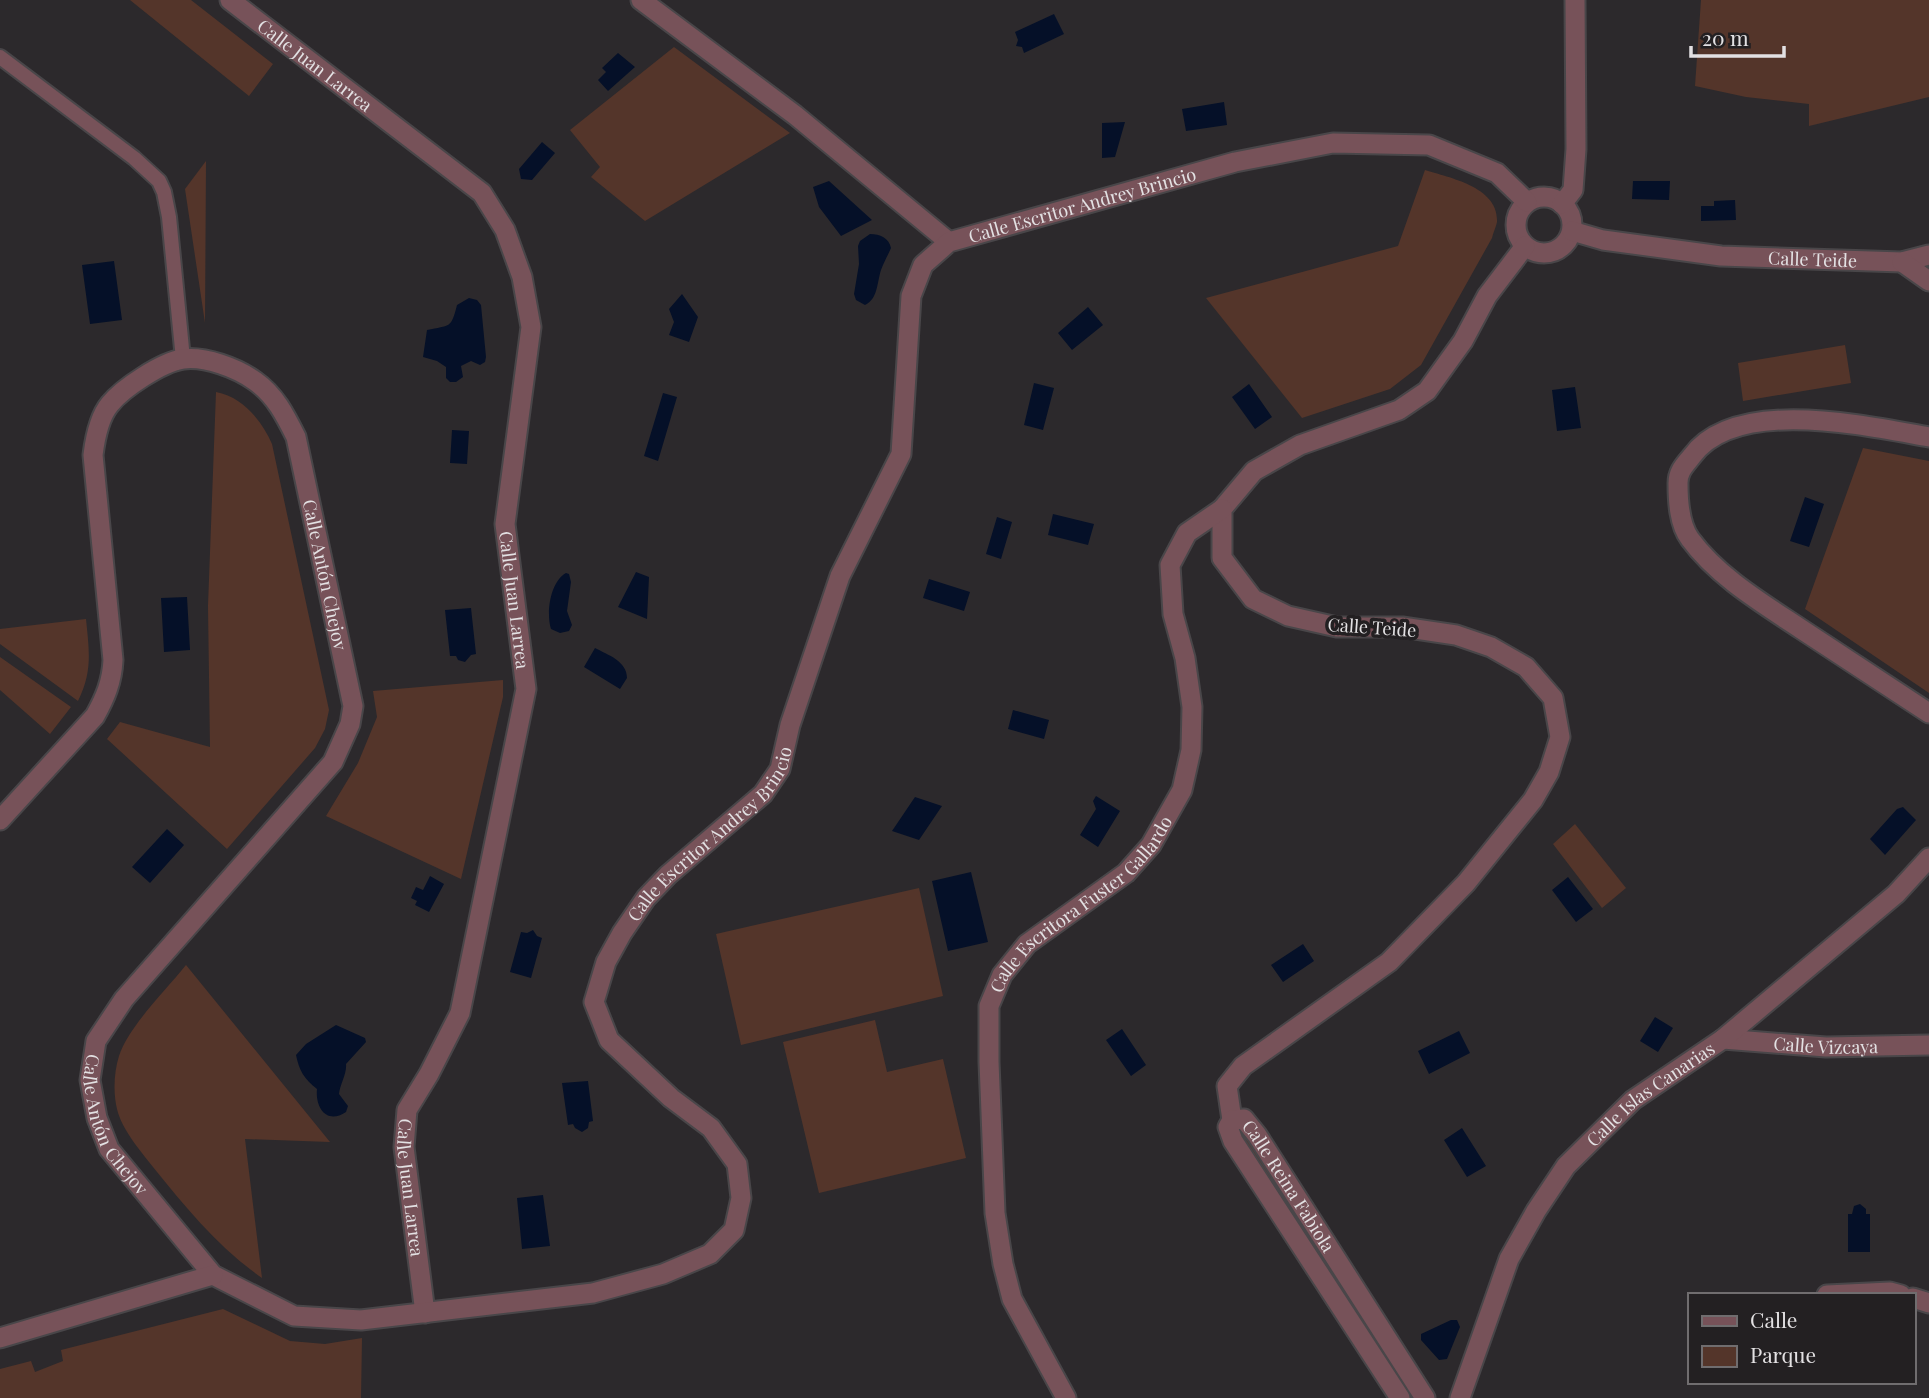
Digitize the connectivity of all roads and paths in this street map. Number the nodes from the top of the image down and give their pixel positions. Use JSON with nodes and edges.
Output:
{"nodes":[{"id":1,"x":230,"y":0,"type":"edge"},
{"id":2,"x":641,"y":0,"type":"edge"},
{"id":3,"x":1575,"y":0,"type":"edge"},
{"id":4,"x":0,"y":57,"type":"edge"},
{"id":5,"x":1527,"y":202,"type":"junction"},
{"id":6,"x":1562,"y":204,"type":"junction"},
{"id":7,"x":1572,"y":231,"type":"junction"},
{"id":8,"x":949,"y":242,"type":"junction"},
{"id":9,"x":1525,"y":246,"type":"junction"},
{"id":10,"x":1929,"y":255,"type":"edge"},
{"id":11,"x":1902,"y":262,"type":"junction"},
{"id":12,"x":1929,"y":281,"type":"edge"},
{"id":13,"x":183,"y":359,"type":"junction"},
{"id":14,"x":1929,"y":437,"type":"edge"},
{"id":15,"x":1222,"y":509,"type":"junction"},
{"id":16,"x":1929,"y":713,"type":"edge"},
{"id":17,"x":0,"y":820,"type":"edge"},
{"id":18,"x":1929,"y":858,"type":"edge"},
{"id":19,"x":1723,"y":1039,"type":"junction"},
{"id":20,"x":1929,"y":1045,"type":"edge"},
{"id":21,"x":1232,"y":1120,"type":"junction"},
{"id":22,"x":214,"y":1275,"type":"junction"},
{"id":23,"x":1869,"y":1293,"type":"edge"},
{"id":24,"x":1894,"y":1293,"type":"edge"},
{"id":25,"x":425,"y":1313,"type":"junction"},
{"id":26,"x":0,"y":1338,"type":"edge"},
{"id":27,"x":1066,"y":1398,"type":"edge"},
{"id":28,"x":1400,"y":1398,"type":"edge"},
{"id":29,"x":1425,"y":1398,"type":"edge"},
{"id":30,"x":1460,"y":1398,"type":"edge"}],
"edges":[{"from":1,"to":25,"type":"street","name":"Calle Juan Larrea"},
{"from":2,"to":8,"type":"street"},
{"from":3,"to":6,"type":"street"},
{"from":4,"to":13,"type":"lane"},
{"from":5,"to":6,"type":"street"},
{"from":5,"to":8,"type":"street","name":"Calle Escritor Andrey Brincio"},
{"from":5,"to":9,"type":"street"},
{"from":6,"to":7,"type":"street"},
{"from":7,"to":9,"type":"street"},
{"from":7,"to":11,"type":"street","name":"Calle Teide"},
{"from":8,"to":25,"type":"street","name":"Calle Escritor Andrey Brincio"},
{"from":9,"to":15,"type":"street"},
{"from":10,"to":11,"type":"street","name":"Calle Teide"},
{"from":11,"to":12,"type":"street"},
{"from":13,"to":17,"type":"street","name":"Calle Antón Chejov"},
{"from":13,"to":22,"type":"street","name":"Calle Antón Chejov"},
{"from":14,"to":16,"type":"street"},
{"from":15,"to":21,"type":"street","name":"Calle Teide"},
{"from":15,"to":27,"type":"street","name":"Calle Escritora Fuster Gallardo"},
{"from":18,"to":19,"type":"street","name":"Calle Islas Canarias"},
{"from":19,"to":20,"type":"street","name":"Calle Vizcaya"},
{"from":19,"to":30,"type":"street","name":"Calle Islas Canarias"},
{"from":21,"to":28,"type":"street","name":"Calle Reina Fabiola"},
{"from":21,"to":29,"type":"street","name":"Calle Reina Fabiola"},
{"from":22,"to":25,"type":"street","name":"Calle Escritor Andrey Brincio"},
{"from":22,"to":26,"type":"street"},
{"from":23,"to":24,"type":"street"}]}
